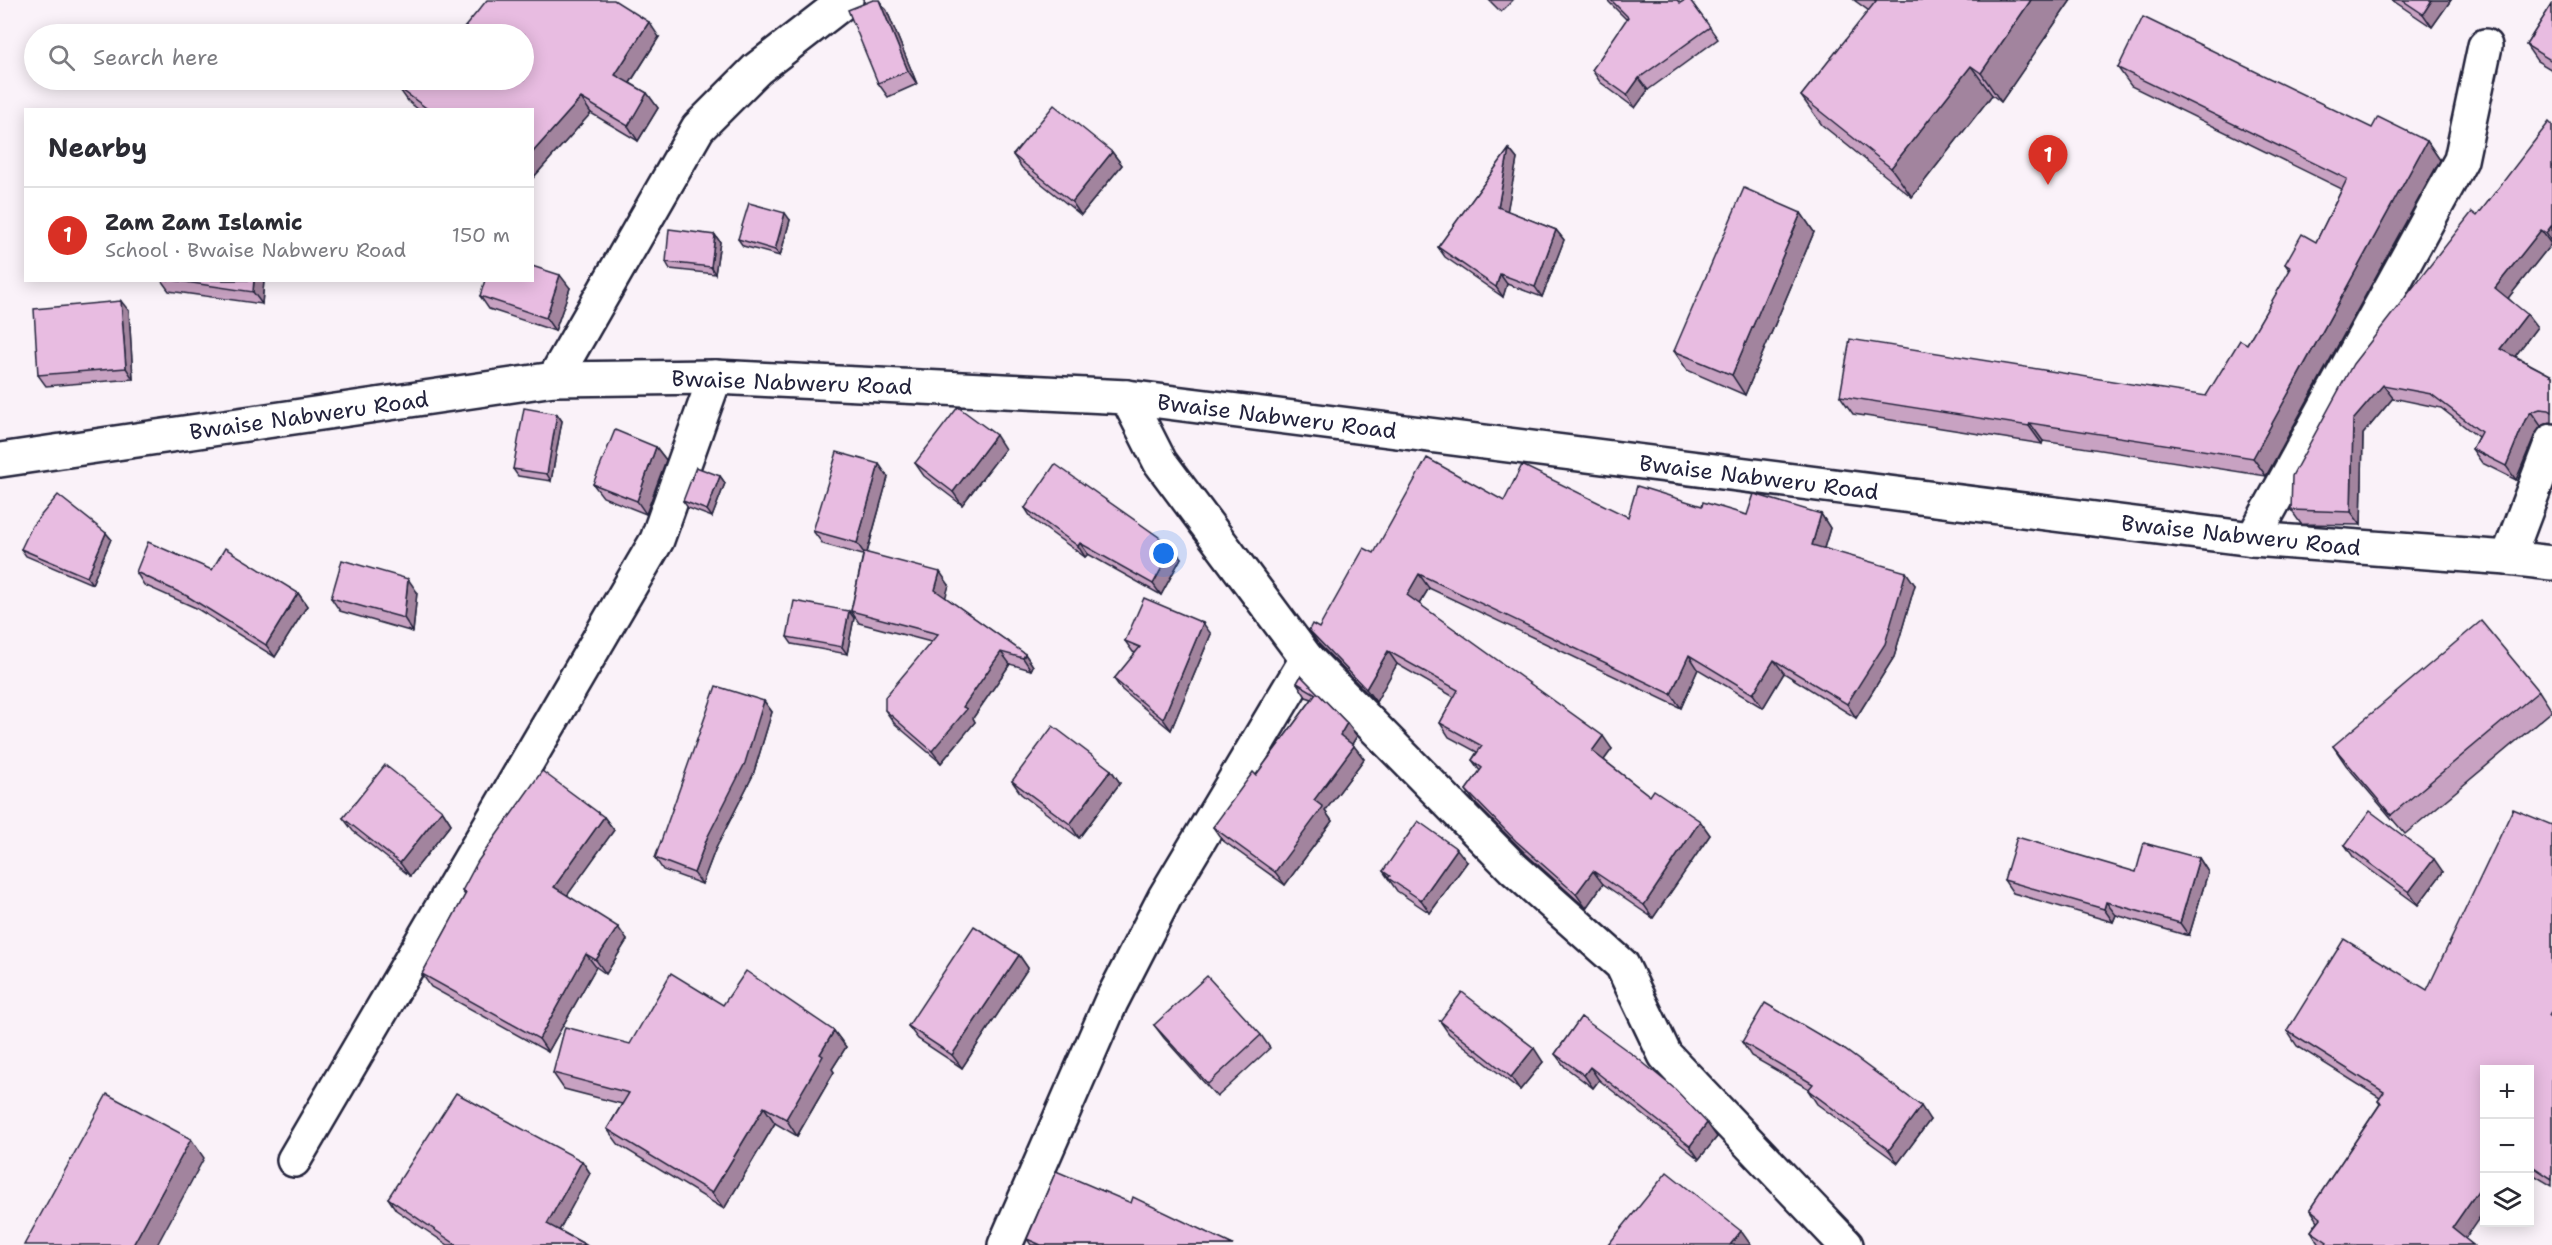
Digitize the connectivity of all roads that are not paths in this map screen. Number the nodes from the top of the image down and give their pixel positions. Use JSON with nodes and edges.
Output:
{"nodes":[{"id":1,"x":846,"y":0,"type":"edge"},
{"id":2,"x":2485,"y":46,"type":"dead end"},
{"id":3,"x":715,"y":377,"type":"junction"},
{"id":4,"x":554,"y":379,"type":"junction"},
{"id":5,"x":1127,"y":397,"type":"junction"},
{"id":6,"x":2552,"y":441,"type":"edge"},
{"id":7,"x":0,"y":460,"type":"edge"},
{"id":8,"x":2253,"y":539,"type":"junction"},
{"id":9,"x":2508,"y":558,"type":"junction"},
{"id":10,"x":2552,"y":563,"type":"edge"},
{"id":11,"x":1306,"y":659,"type":"junction"},
{"id":12,"x":294,"y":1160,"type":"dead end"},
{"id":13,"x":1843,"y":1244,"type":"edge"},
{"id":14,"x":1005,"y":1245,"type":"edge"}],
"edges":[{"from":1,"to":4,"type":"street"},
{"from":2,"to":8,"type":"street"},
{"from":3,"to":4,"type":"street","name":"Bwaise Nabweru Road"},
{"from":3,"to":5,"type":"street","name":"Bwaise Nabweru Road"},
{"from":3,"to":12,"type":"street"},
{"from":4,"to":7,"type":"street","name":"Bwaise Nabweru Road"},
{"from":5,"to":8,"type":"street","name":"Bwaise Nabweru Road"},
{"from":5,"to":11,"type":"street"},
{"from":6,"to":9,"type":"street"},
{"from":8,"to":9,"type":"street","name":"Bwaise Nabweru Road"},
{"from":9,"to":10,"type":"street","name":"Bwaise Nabweru Road"},
{"from":11,"to":13,"type":"street"},
{"from":11,"to":14,"type":"street"}]}
